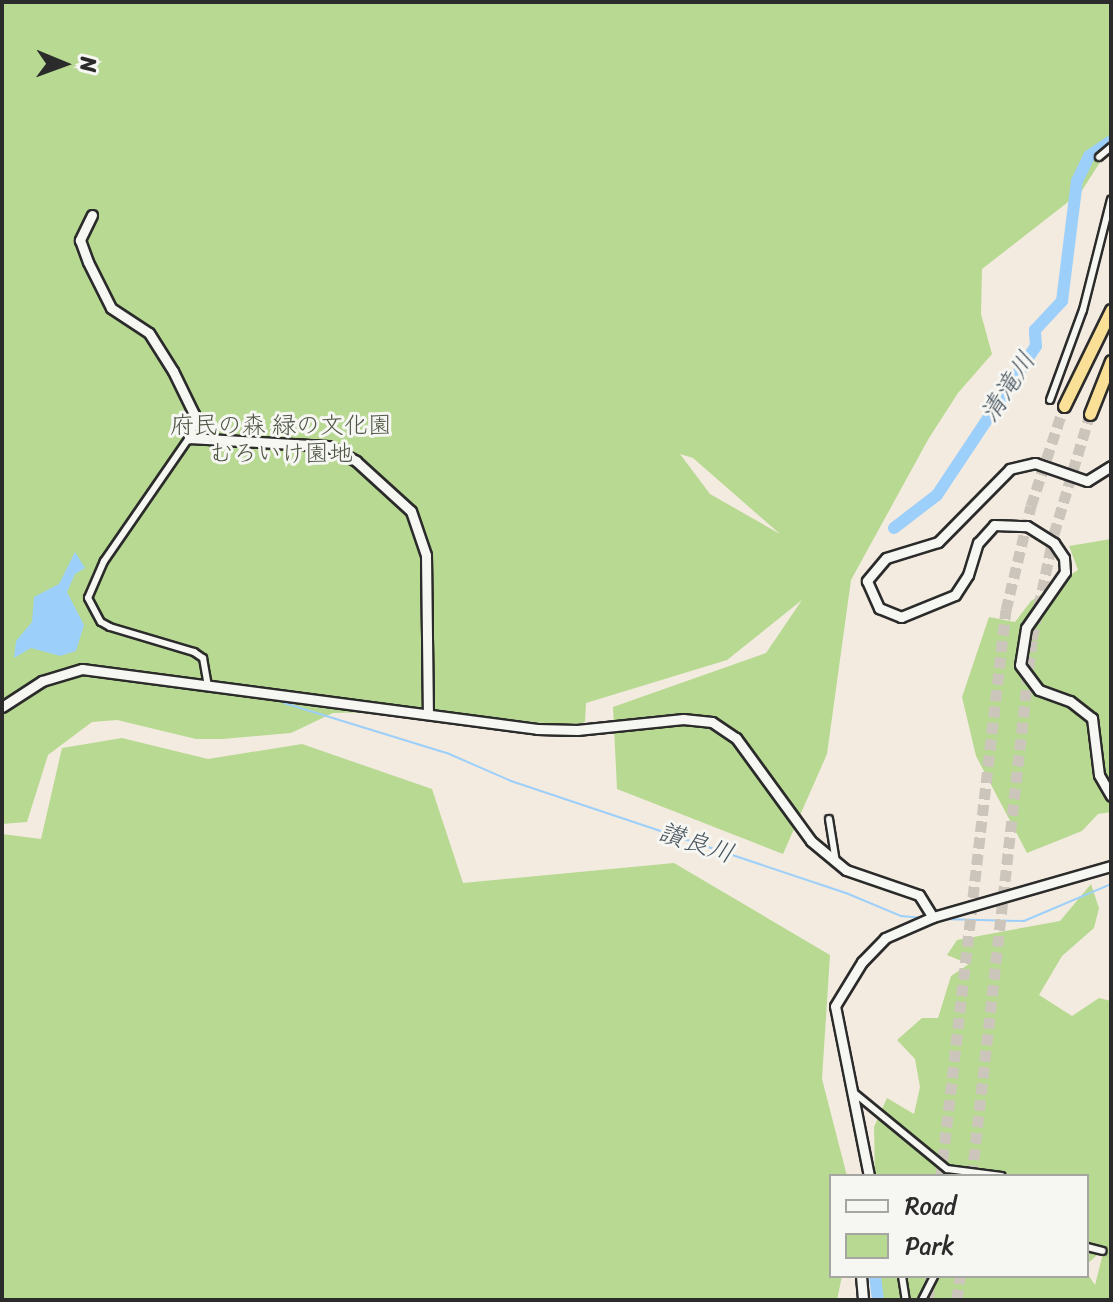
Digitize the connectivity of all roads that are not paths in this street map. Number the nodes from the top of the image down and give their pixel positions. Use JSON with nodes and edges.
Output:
{"nodes":[{"id":1,"x":1111,"y":147,"type":"edge"},
{"id":2,"x":1099,"y":157,"type":"dead end"},
{"id":3,"x":1111,"y":199,"type":"edge"},
{"id":4,"x":92,"y":215,"type":"dead end"},
{"id":5,"x":1111,"y":310,"type":"edge"},
{"id":6,"x":1111,"y":361,"type":"edge"},
{"id":7,"x":1050,"y":400,"type":"dead end"},
{"id":8,"x":1064,"y":406,"type":"tunnel mouth"},
{"id":9,"x":1090,"y":414,"type":"tunnel mouth"},
{"id":10,"x":189,"y":438,"type":"junction"},
{"id":11,"x":1111,"y":466,"type":"edge"},
{"id":12,"x":208,"y":685,"type":"junction"},
{"id":13,"x":2,"y":707,"type":"edge"},
{"id":14,"x":428,"y":714,"type":"junction"},
{"id":15,"x":1111,"y":796,"type":"edge"},
{"id":16,"x":829,"y":819,"type":"dead end"},
{"id":17,"x":836,"y":862,"type":"junction"},
{"id":18,"x":1111,"y":866,"type":"edge"},
{"id":19,"x":933,"y":917,"type":"junction"},
{"id":20,"x":852,"y":1091,"type":"junction"},
{"id":21,"x":869,"y":1174,"type":"edge"},
{"id":22,"x":979,"y":1174,"type":"edge"},
{"id":23,"x":1089,"y":1248,"type":"edge"},
{"id":24,"x":1103,"y":1251,"type":"dead end"},
{"id":25,"x":861,"y":1278,"type":"edge"},
{"id":26,"x":902,"y":1278,"type":"edge"},
{"id":27,"x":933,"y":1278,"type":"edge"},
{"id":28,"x":863,"y":1300,"type":"edge"},
{"id":29,"x":906,"y":1300,"type":"edge"},
{"id":30,"x":922,"y":1300,"type":"edge"}],
"edges":[{"from":1,"to":2,"type":"street"},
{"from":3,"to":7,"type":"street"},
{"from":4,"to":10,"type":"street"},
{"from":5,"to":8,"type":"highway"},
{"from":6,"to":9,"type":"highway"},
{"from":10,"to":12,"type":"street"},
{"from":10,"to":14,"type":"street"},
{"from":11,"to":15,"type":"street"},
{"from":12,"to":13,"type":"street"},
{"from":12,"to":14,"type":"street"},
{"from":14,"to":17,"type":"street"},
{"from":16,"to":17,"type":"street"},
{"from":17,"to":19,"type":"street"},
{"from":18,"to":19,"type":"street"},
{"from":19,"to":20,"type":"street"},
{"from":20,"to":21,"type":"street"},
{"from":20,"to":22,"type":"street"},
{"from":23,"to":24,"type":"street"},
{"from":25,"to":28,"type":"street"},
{"from":26,"to":29,"type":"street"},
{"from":27,"to":30,"type":"street"}]}
